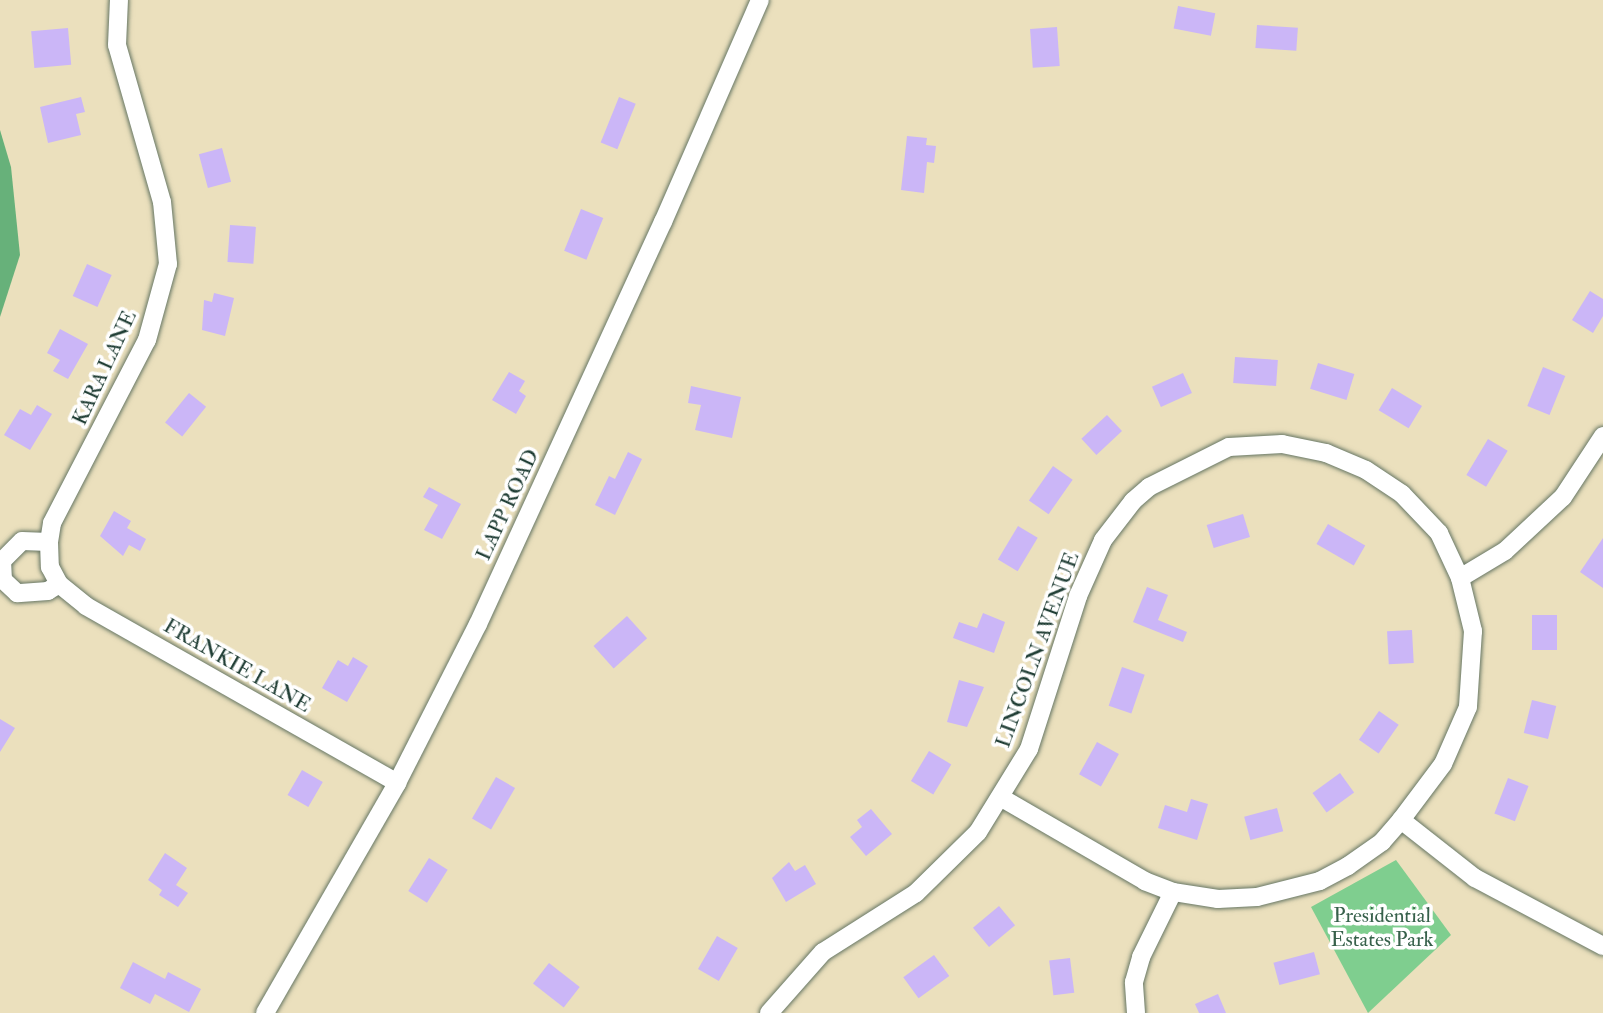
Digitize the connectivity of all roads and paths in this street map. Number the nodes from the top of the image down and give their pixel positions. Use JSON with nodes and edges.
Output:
{"nodes":[{"id":1,"x":119,"y":0,"type":"edge"},
{"id":2,"x":760,"y":0,"type":"edge"},
{"id":3,"x":1603,"y":436,"type":"edge"},
{"id":4,"x":49,"y":542,"type":"junction"},
{"id":5,"x":1460,"y":579,"type":"junction"},
{"id":6,"x":58,"y":584,"type":"junction"},
{"id":7,"x":397,"y":783,"type":"junction"},
{"id":8,"x":1002,"y":798,"type":"junction"},
{"id":9,"x":1401,"y":820,"type":"junction"},
{"id":10,"x":1173,"y":892,"type":"junction"},
{"id":11,"x":1603,"y":946,"type":"edge"},
{"id":12,"x":265,"y":1013,"type":"edge"},
{"id":13,"x":769,"y":1013,"type":"edge"},
{"id":14,"x":1136,"y":1013,"type":"edge"}],
"edges":[{"from":1,"to":4,"type":"street","name":"KARA LANE"},
{"from":2,"to":7,"type":"street","name":"LAPP ROAD"},
{"from":3,"to":5,"type":"street"},
{"from":4,"to":6,"type":"street","name":"KARA LANE"},
{"from":4,"to":6,"type":"street"},
{"from":5,"to":8,"type":"street","name":"LINCOLN AVENUE"},
{"from":5,"to":9,"type":"street","name":"LINCOLN AVENUE"},
{"from":6,"to":7,"type":"street","name":"FRANKIE LANE"},
{"from":7,"to":12,"type":"street","name":"LAPP ROAD"},
{"from":8,"to":10,"type":"street","name":"LINCOLN AVENUE"},
{"from":8,"to":13,"type":"street","name":"LINCOLN AVENUE"},
{"from":9,"to":10,"type":"street","name":"LINCOLN AVENUE"},
{"from":9,"to":11,"type":"street"},
{"from":10,"to":14,"type":"street"}]}
